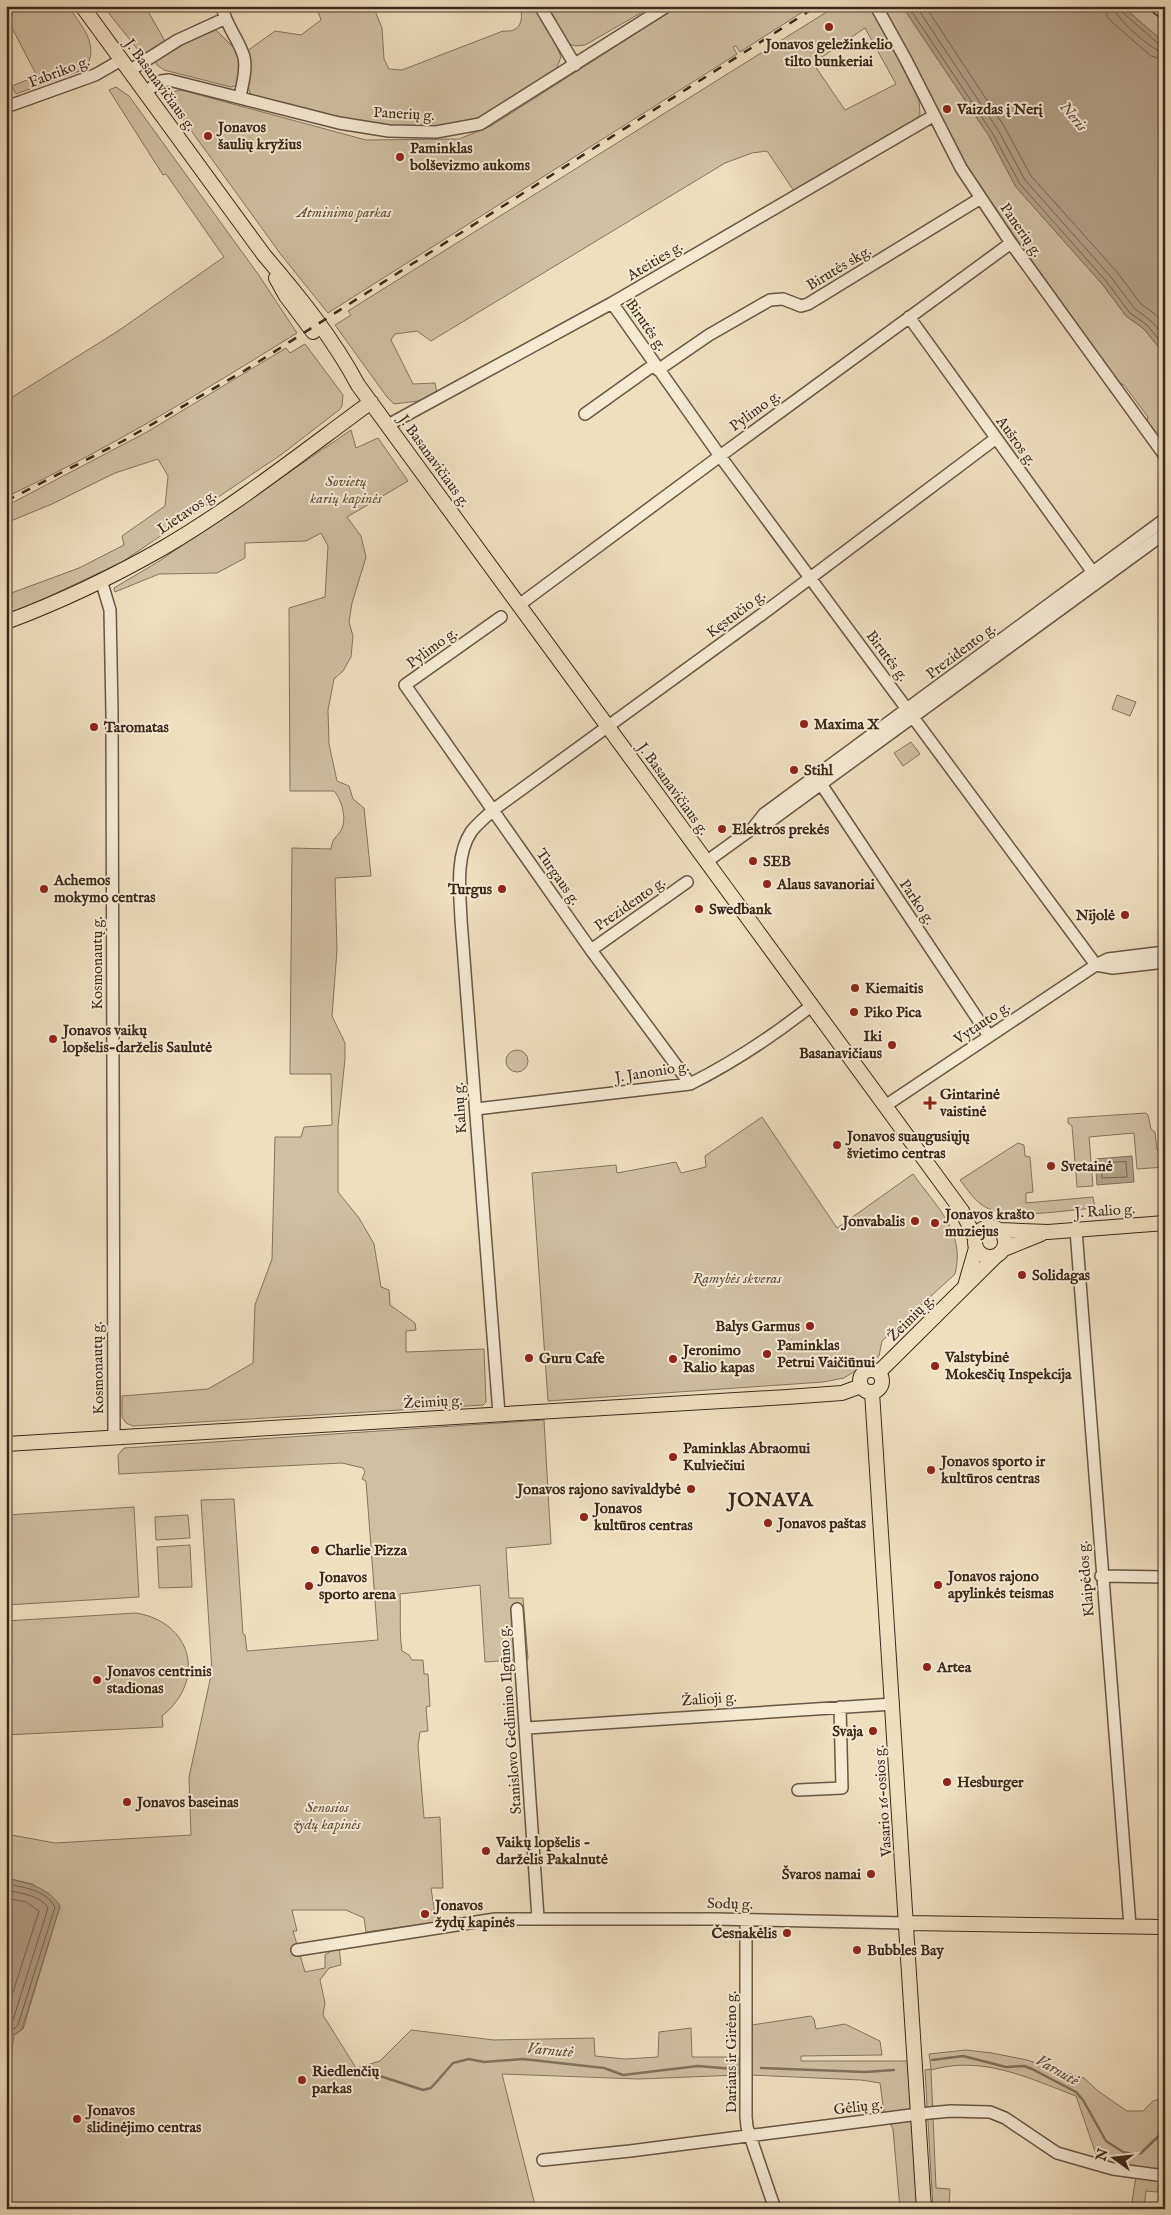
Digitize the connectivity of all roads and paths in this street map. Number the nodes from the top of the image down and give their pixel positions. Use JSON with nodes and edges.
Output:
{"nodes":[{"id":1,"x":82,"y":6,"type":"edge"},
{"id":2,"x":222,"y":6,"type":"edge"},
{"id":3,"x":540,"y":6,"type":"edge"},
{"id":4,"x":667,"y":6,"type":"edge"},
{"id":5,"x":876,"y":6,"type":"edge"},
{"id":6,"x":1160,"y":6,"type":"edge"},
{"id":7,"x":1165,"y":10,"type":"edge"},
{"id":8,"x":224,"y":19,"type":"junction"},
{"id":9,"x":125,"y":65,"type":"junction"},
{"id":10,"x":575,"y":65,"type":"junction"},
{"id":11,"x":145,"y":92,"type":"junction"},
{"id":12,"x":240,"y":97,"type":"junction"},
{"id":13,"x":6,"y":107,"type":"edge"},
{"id":14,"x":933,"y":116,"type":"junction"},
{"id":15,"x":981,"y":198,"type":"junction"},
{"id":16,"x":1011,"y":243,"type":"junction"},
{"id":17,"x":612,"y":303,"type":"junction"},
{"id":18,"x":909,"y":317,"type":"junction"},
{"id":19,"x":656,"y":367,"type":"junction"},
{"id":20,"x":371,"y":402,"type":"junction"},
{"id":21,"x":585,"y":414,"type":"dead end"},
{"id":22,"x":388,"y":425,"type":"junction"},
{"id":23,"x":995,"y":439,"type":"junction"},
{"id":24,"x":720,"y":456,"type":"junction"},
{"id":25,"x":1165,"y":456,"type":"edge"},
{"id":26,"x":1165,"y":519,"type":"edge"},
{"id":27,"x":1165,"y":533,"type":"edge"},
{"id":28,"x":810,"y":577,"type":"junction"},
{"id":29,"x":1097,"y":577,"type":"junction"},
{"id":30,"x":101,"y":580,"type":"junction"},
{"id":31,"x":519,"y":605,"type":"junction"},
{"id":32,"x":501,"y":617,"type":"dead end"},
{"id":33,"x":6,"y":622,"type":"edge"},
{"id":34,"x":405,"y":685,"type":"joint"},
{"id":35,"x":910,"y":713,"type":"junction"},
{"id":36,"x":608,"y":727,"type":"junction"},
{"id":37,"x":821,"y":784,"type":"junction"},
{"id":38,"x":493,"y":810,"type":"junction"},
{"id":39,"x":753,"y":828,"type":"junction"},
{"id":40,"x":706,"y":862,"type":"junction"},
{"id":41,"x":687,"y":882,"type":"dead end"},
{"id":42,"x":591,"y":950,"type":"junction"},
{"id":43,"x":1165,"y":952,"type":"edge"},
{"id":44,"x":1165,"y":962,"type":"edge"},
{"id":45,"x":1096,"y":965,"type":"junction"},
{"id":46,"x":812,"y":1006,"type":"junction"},
{"id":47,"x":989,"y":1036,"type":"junction"},
{"id":48,"x":690,"y":1084,"type":"junction"},
{"id":49,"x":885,"y":1106,"type":"junction"},
{"id":50,"x":476,"y":1109,"type":"junction"},
{"id":51,"x":962,"y":1211,"type":"junction"},
{"id":52,"x":1165,"y":1223,"type":"edge"},
{"id":53,"x":995,"y":1228,"type":"junction"},
{"id":54,"x":1076,"y":1230,"type":"junction"},
{"id":55,"x":1048,"y":1232,"type":"junction"},
{"id":56,"x":975,"y":1243,"type":"junction"},
{"id":57,"x":1000,"y":1252,"type":"junction"},
{"id":58,"x":965,"y":1286,"type":"junction"},
{"id":59,"x":866,"y":1389,"type":"junction"},
{"id":60,"x":498,"y":1414,"type":"junction"},
{"id":61,"x":114,"y":1438,"type":"junction"},
{"id":62,"x":6,"y":1444,"type":"edge"},
{"id":63,"x":1101,"y":1576,"type":"junction"},
{"id":64,"x":1165,"y":1577,"type":"edge"},
{"id":65,"x":517,"y":1609,"type":"dead end"},
{"id":66,"x":893,"y":1704,"type":"junction"},
{"id":67,"x":840,"y":1707,"type":"junction"},
{"id":68,"x":527,"y":1728,"type":"junction"},
{"id":69,"x":798,"y":1790,"type":"dead end"},
{"id":70,"x":538,"y":1918,"type":"junction"},
{"id":71,"x":746,"y":1920,"type":"junction"},
{"id":72,"x":907,"y":1923,"type":"junction"},
{"id":73,"x":1130,"y":1926,"type":"junction"},
{"id":74,"x":1165,"y":1927,"type":"edge"},
{"id":75,"x":297,"y":1950,"type":"dead end"},
{"id":76,"x":919,"y":2114,"type":"junction"},
{"id":77,"x":750,"y":2136,"type":"junction"},
{"id":78,"x":543,"y":2160,"type":"dead end"},
{"id":79,"x":1165,"y":2176,"type":"edge"},
{"id":80,"x":774,"y":2209,"type":"edge"},
{"id":81,"x":924,"y":2209,"type":"edge"}],
"edges":[{"from":1,"to":9,"type":"main road","name":"J. Basanavičiaus g."},
{"from":2,"to":8,"type":"street"},
{"from":3,"to":10,"type":"street"},
{"from":4,"to":10,"type":"street","name":"Panerių g."},
{"from":5,"to":14,"type":"street","name":"Panerių g."},
{"from":6,"to":7,"type":"highway"},
{"from":8,"to":9,"type":"street","name":"Fabriko g."},
{"from":8,"to":12,"type":"street"},
{"from":9,"to":11,"type":"main road","name":"J. Basanavičiaus g."},
{"from":9,"to":13,"type":"street","name":"Fabriko g."},
{"from":10,"to":12,"type":"street","name":"Panerių g."},
{"from":11,"to":12,"type":"street","name":"Panerių g."},
{"from":11,"to":20,"type":"main road","name":"J. Basanavičiaus g."},
{"from":14,"to":15,"type":"street","name":"Panerių g."},
{"from":14,"to":17,"type":"street","name":"Ateities g."},
{"from":15,"to":16,"type":"street","name":"Panerių g."},
{"from":15,"to":19,"type":"street","name":"Birutės skg."},
{"from":16,"to":18,"type":"street","name":"Pylimo g."},
{"from":16,"to":25,"type":"street","name":"Panerių g."},
{"from":17,"to":19,"type":"street","name":"Birutės g."},
{"from":17,"to":22,"type":"street","name":"Ateities g."},
{"from":18,"to":23,"type":"street","name":"Aušros g."},
{"from":18,"to":24,"type":"street","name":"Pylimo g."},
{"from":19,"to":21,"type":"street","name":"Birutės g."},
{"from":19,"to":24,"type":"street","name":"Birutės g."},
{"from":20,"to":22,"type":"main road","name":"J. Basanavičiaus g."},
{"from":20,"to":30,"type":"main road","name":"Lietavos g."},
{"from":22,"to":31,"type":"main road","name":"J. Basanavičiaus g."},
{"from":23,"to":28,"type":"street","name":"Kęstučio g."},
{"from":23,"to":29,"type":"street","name":"Aušros g."},
{"from":24,"to":28,"type":"street","name":"Birutės g."},
{"from":24,"to":31,"type":"street","name":"Pylimo g."},
{"from":26,"to":29,"type":"street","name":"Prezidento g."},
{"from":27,"to":29,"type":"street","name":"Prezidento g."},
{"from":28,"to":35,"type":"street","name":"Birutės g."},
{"from":28,"to":36,"type":"street","name":"Kęstučio g."},
{"from":29,"to":35,"type":"street","name":"Prezidento g."},
{"from":30,"to":33,"type":"main road","name":"Lietavos g."},
{"from":30,"to":61,"type":"street","name":"Kosmonautų g."},
{"from":31,"to":36,"type":"main road","name":"J. Basanavičiaus g."},
{"from":32,"to":34,"type":"street","name":"Pylimo g."},
{"from":34,"to":38,"type":"street","name":"Turgaus g."},
{"from":35,"to":37,"type":"street","name":"Prezidento g."},
{"from":35,"to":39,"type":"street","name":"Prezidento g."},
{"from":35,"to":45,"type":"street","name":"Birutės g."},
{"from":36,"to":38,"type":"street","name":"Kęstučio g."},
{"from":36,"to":40,"type":"main road","name":"J. Basanavičiaus g."},
{"from":37,"to":39,"type":"street","name":"Prezidento g."},
{"from":37,"to":47,"type":"street","name":"Parko g."},
{"from":38,"to":42,"type":"street","name":"Turgaus g."},
{"from":38,"to":50,"type":"street","name":"Kalnų g."},
{"from":39,"to":40,"type":"street","name":"Prezidento g."},
{"from":40,"to":46,"type":"main road","name":"J. Basanavičiaus g."},
{"from":41,"to":42,"type":"street","name":"Prezidento g."},
{"from":42,"to":48,"type":"street","name":"Turgaus g."},
{"from":43,"to":45,"type":"street","name":"Vytauto g."},
{"from":44,"to":45,"type":"street"},
{"from":45,"to":47,"type":"street","name":"Vytauto g."},
{"from":46,"to":48,"type":"street","name":"J. Janonio g."},
{"from":46,"to":49,"type":"main road","name":"J. Basanavičiaus g."},
{"from":47,"to":49,"type":"street","name":"Vytauto g."},
{"from":48,"to":50,"type":"street","name":"J. Janonio g."},
{"from":49,"to":51,"type":"main road","name":"J. Basanavičiaus g."},
{"from":50,"to":60,"type":"street","name":"Kalnų g."},
{"from":51,"to":53,"type":"main road","name":"J. Basanavičiaus g."},
{"from":51,"to":56,"type":"main road","name":"J. Basanavičiaus g."},
{"from":52,"to":54,"type":"main road","name":"J. Ralio g."},
{"from":53,"to":55,"type":"main road","name":"J. Ralio g."},
{"from":53,"to":56,"type":"main road"},
{"from":53,"to":57,"type":"main road"},
{"from":54,"to":55,"type":"main road","name":"J. Ralio g."},
{"from":54,"to":63,"type":"street","name":"Klaipėdos g."},
{"from":55,"to":57,"type":"main road","name":"J. Ralio g."},
{"from":56,"to":57,"type":"main road"},
{"from":56,"to":58,"type":"main road","name":"Žeimių g."},
{"from":57,"to":58,"type":"main road","name":"Žeimių g."},
{"from":58,"to":59,"type":"main road","name":"Žeimių g."},
{"from":59,"to":60,"type":"main road","name":"Žeimių g."},
{"from":59,"to":66,"type":"main road","name":"Vasario 16-osios g."},
{"from":60,"to":61,"type":"main road","name":"Žeimių g."},
{"from":61,"to":62,"type":"main road","name":"Žeimių g."},
{"from":63,"to":64,"type":"street"},
{"from":63,"to":73,"type":"street","name":"Klaipėdos g."},
{"from":65,"to":68,"type":"street","name":"Stanislovo Gedimino Ilgūno g."},
{"from":66,"to":67,"type":"street","name":"Žalioji g."},
{"from":66,"to":72,"type":"main road","name":"Vasario 16-osios g."},
{"from":67,"to":68,"type":"street","name":"Žalioji g."},
{"from":67,"to":69,"type":"street"},
{"from":68,"to":70,"type":"street","name":"Stanislovo Gedimino Ilgūno g."},
{"from":70,"to":71,"type":"street","name":"Sodų g."},
{"from":70,"to":75,"type":"street","name":"Sodų g."},
{"from":71,"to":72,"type":"street","name":"Sodų g."},
{"from":71,"to":77,"type":"street","name":"Dariaus ir Girėno g."},
{"from":72,"to":73,"type":"main road","name":"Sodų g."},
{"from":72,"to":76,"type":"main road","name":"Vasario 16-osios g."},
{"from":73,"to":74,"type":"main road","name":"Sodų g."},
{"from":76,"to":77,"type":"street","name":"Gėlių g."},
{"from":76,"to":79,"type":"street","name":"Gėlių g."},
{"from":76,"to":81,"type":"main road","name":"Vasario 16-osios g."},
{"from":77,"to":78,"type":"street","name":"Gėlių g."},
{"from":77,"to":80,"type":"street","name":"Dariaus ir Girėno g."}]}
